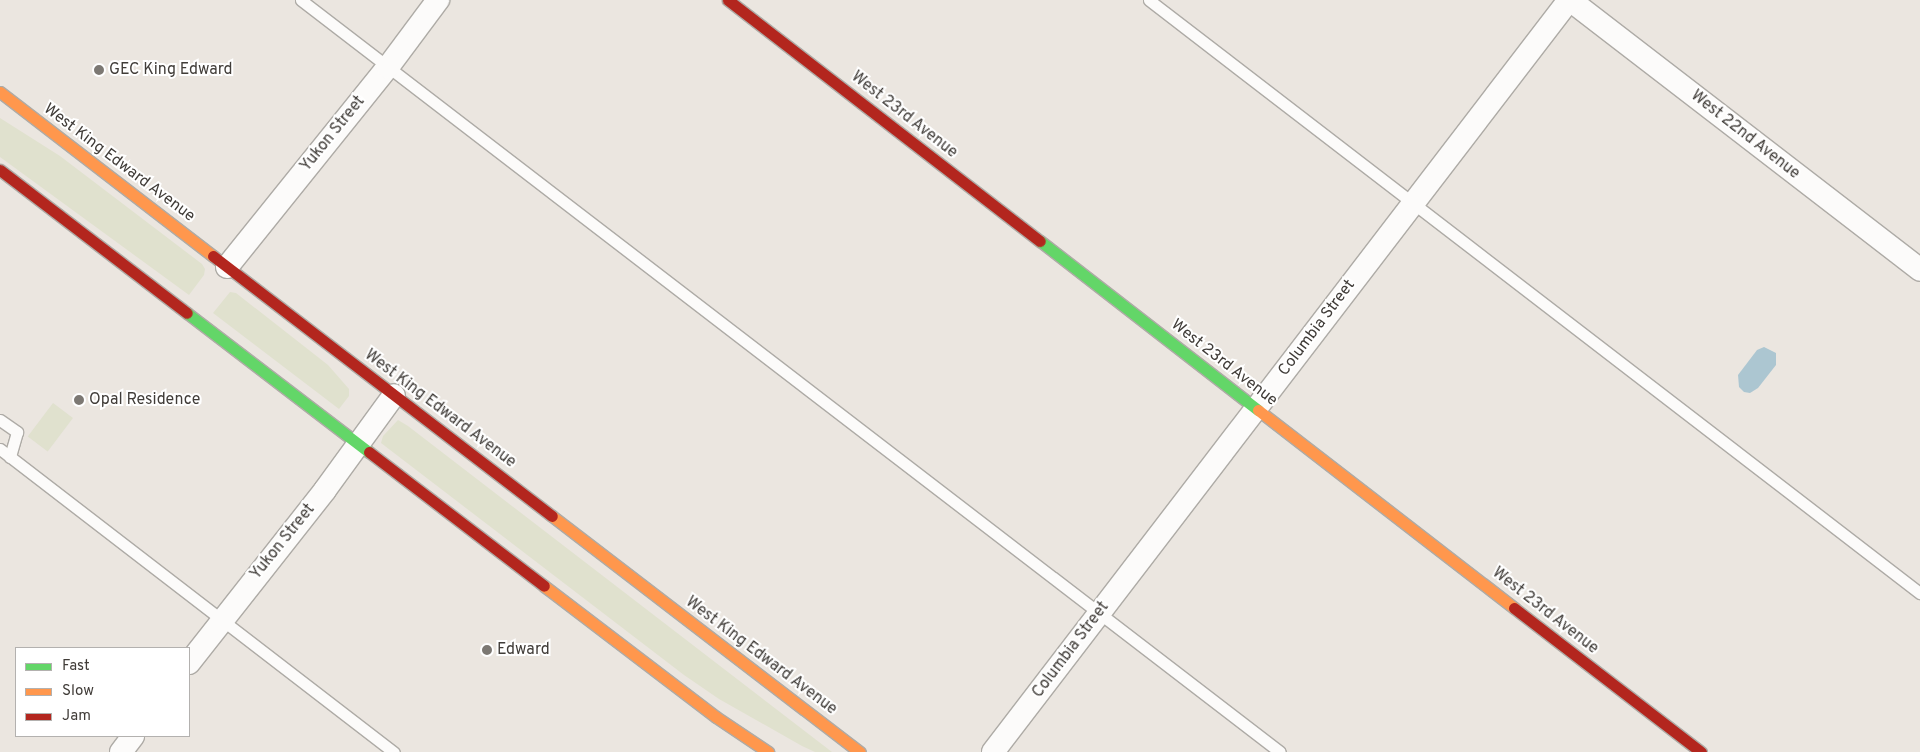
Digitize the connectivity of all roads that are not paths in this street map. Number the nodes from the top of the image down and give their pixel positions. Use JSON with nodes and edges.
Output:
{"nodes":[{"id":1,"x":301,"y":0,"type":"edge"},
{"id":2,"x":438,"y":0,"type":"edge"},
{"id":3,"x":728,"y":0,"type":"edge"},
{"id":4,"x":1149,"y":0,"type":"edge"},
{"id":5,"x":1570,"y":0,"type":"edge"},
{"id":6,"x":388,"y":66,"type":"junction"},
{"id":7,"x":0,"y":92,"type":"edge"},
{"id":8,"x":0,"y":170,"type":"edge"},
{"id":9,"x":1413,"y":204,"type":"junction"},
{"id":10,"x":227,"y":266,"type":"junction"},
{"id":11,"x":1920,"y":270,"type":"edge"},
{"id":12,"x":394,"y":395,"type":"junction"},
{"id":13,"x":1256,"y":409,"type":"junction"},
{"id":14,"x":0,"y":420,"type":"edge"},
{"id":15,"x":359,"y":443,"type":"junction"},
{"id":16,"x":0,"y":450,"type":"edge"},
{"id":17,"x":10,"y":457,"type":"junction"},
{"id":18,"x":1920,"y":593,"type":"edge"},
{"id":19,"x":1099,"y":613,"type":"junction"},
{"id":20,"x":222,"y":620,"type":"junction"},
{"id":21,"x":190,"y":662,"type":"edge"},
{"id":22,"x":132,"y":737,"type":"edge"},
{"id":23,"x":121,"y":752,"type":"edge"},
{"id":24,"x":394,"y":752,"type":"edge"},
{"id":25,"x":768,"y":752,"type":"edge"},
{"id":26,"x":860,"y":752,"type":"edge"},
{"id":27,"x":992,"y":752,"type":"edge"},
{"id":28,"x":1280,"y":752,"type":"edge"},
{"id":29,"x":1701,"y":752,"type":"edge"}],
"edges":[{"from":1,"to":6,"type":"lane"},
{"from":2,"to":6,"type":"street","name":"Yukon Street"},
{"from":3,"to":13,"type":"main road","name":"West 23rd Avenue"},
{"from":4,"to":9,"type":"lane"},
{"from":5,"to":9,"type":"street","name":"Columbia Street"},
{"from":5,"to":11,"type":"street","name":"West 22nd Avenue"},
{"from":6,"to":10,"type":"street","name":"Yukon Street"},
{"from":6,"to":19,"type":"lane"},
{"from":7,"to":10,"type":"main road","name":"West King Edward Avenue"},
{"from":8,"to":15,"type":"main road"},
{"from":9,"to":13,"type":"street","name":"Columbia Street"},
{"from":9,"to":18,"type":"lane"},
{"from":10,"to":12,"type":"main road","name":"West King Edward Avenue"},
{"from":12,"to":15,"type":"street","name":"Yukon Street"},
{"from":12,"to":26,"type":"main road","name":"West King Edward Avenue"},
{"from":13,"to":19,"type":"street","name":"Columbia Street"},
{"from":13,"to":29,"type":"main road","name":"West 23rd Avenue"},
{"from":14,"to":17,"type":"lane"},
{"from":15,"to":20,"type":"street","name":"Yukon Street"},
{"from":15,"to":25,"type":"main road"},
{"from":16,"to":17,"type":"lane"},
{"from":17,"to":20,"type":"lane"},
{"from":19,"to":27,"type":"street","name":"Columbia Street"},
{"from":19,"to":28,"type":"lane"},
{"from":20,"to":21,"type":"street","name":"Yukon Street"},
{"from":20,"to":24,"type":"lane"},
{"from":22,"to":23,"type":"street"}]}
